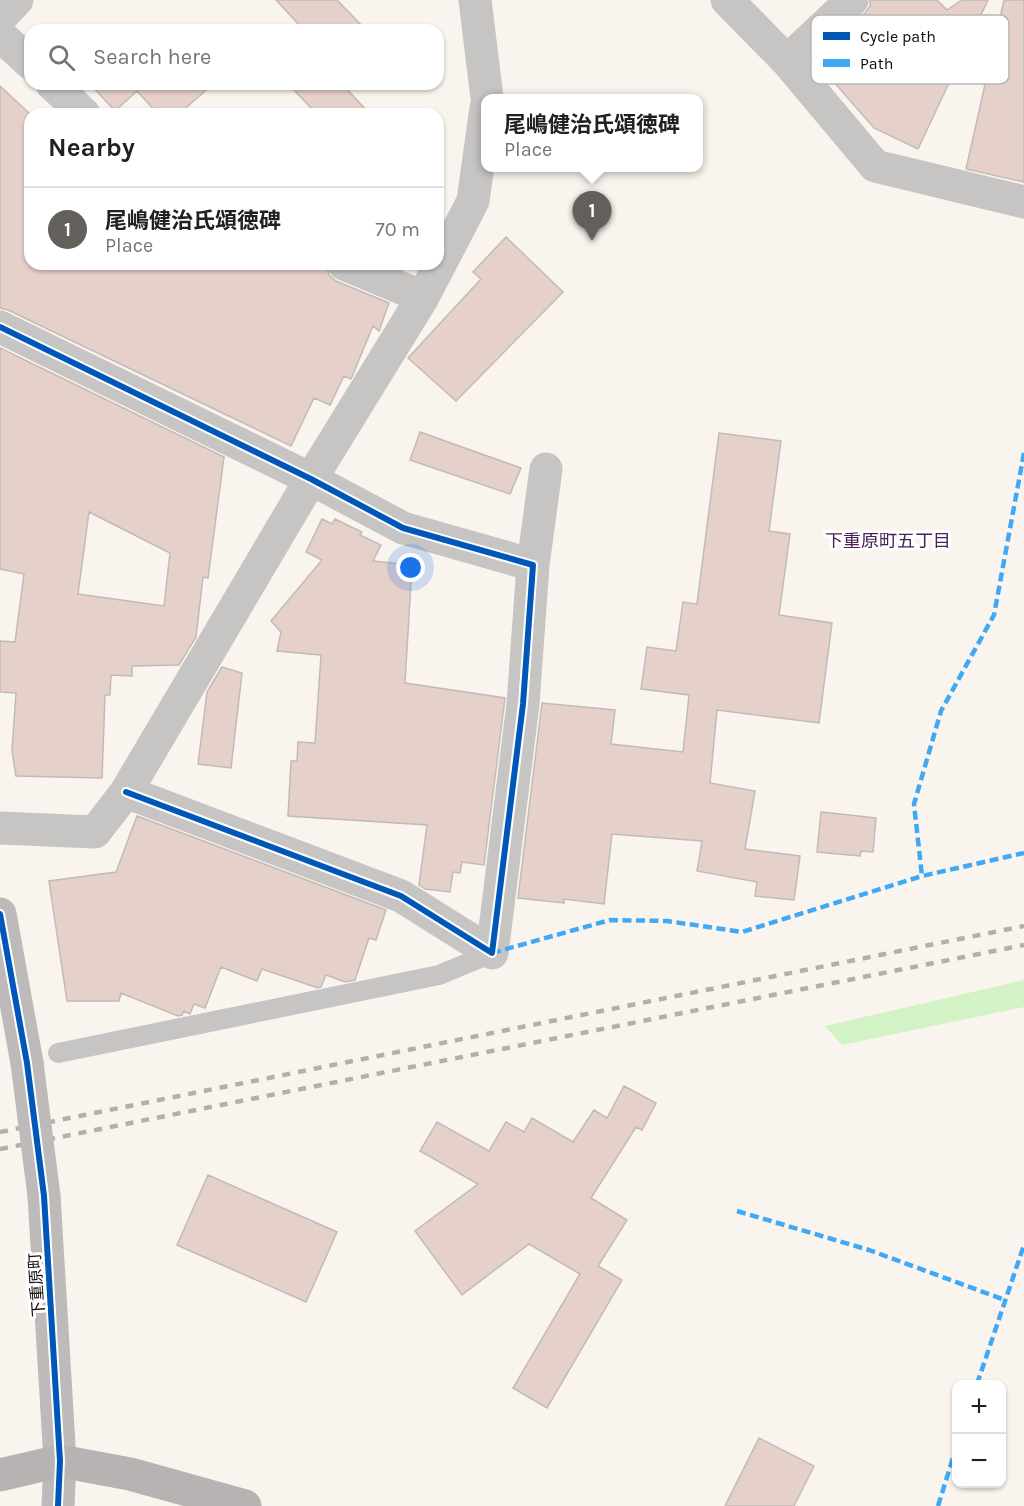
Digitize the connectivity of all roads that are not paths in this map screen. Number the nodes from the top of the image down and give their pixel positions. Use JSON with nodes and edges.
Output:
{"nodes":[{"id":1,"x":17,"y":0,"type":"edge"},
{"id":2,"x":475,"y":0,"type":"edge"},
{"id":3,"x":727,"y":0,"type":"edge"},
{"id":4,"x":852,"y":0,"type":"edge"},
{"id":5,"x":836,"y":15,"type":"edge"},
{"id":6,"x":0,"y":18,"type":"edge"},
{"id":7,"x":0,"y":35,"type":"edge"},
{"id":8,"x":811,"y":39,"type":"edge"},
{"id":9,"x":24,"y":57,"type":"edge"},
{"id":10,"x":787,"y":62,"type":"junction"},
{"id":11,"x":58,"y":90,"type":"edge"},
{"id":12,"x":486,"y":94,"type":"edge"},
{"id":13,"x":78,"y":108,"type":"edge"},
{"id":14,"x":481,"y":144,"type":"edge"},
{"id":15,"x":1024,"y":202,"type":"edge"},
{"id":16,"x":444,"y":257,"type":"edge"},
{"id":17,"x":358,"y":270,"type":"edge"},
{"id":18,"x":437,"y":270,"type":"edge"},
{"id":19,"x":423,"y":297,"type":"junction"},
{"id":20,"x":0,"y":327,"type":"edge"},
{"id":21,"x":546,"y":469,"type":"dead end"},
{"id":22,"x":310,"y":479,"type":"junction"},
{"id":23,"x":533,"y":565,"type":"junction"},
{"id":24,"x":126,"y":792,"type":"junction"},
{"id":25,"x":0,"y":828,"type":"edge"},
{"id":26,"x":0,"y":914,"type":"edge"},
{"id":27,"x":492,"y":953,"type":"junction"},
{"id":28,"x":58,"y":1053,"type":"dead end"},
{"id":29,"x":60,"y":1461,"type":"junction"},
{"id":30,"x":0,"y":1475,"type":"edge"},
{"id":31,"x":58,"y":1506,"type":"edge"},
{"id":32,"x":245,"y":1506,"type":"edge"}],
"edges":[{"from":1,"to":6,"type":"street"},
{"from":2,"to":12,"type":"street"},
{"from":3,"to":10,"type":"street"},
{"from":4,"to":5,"type":"street"},
{"from":7,"to":9,"type":"street"},
{"from":8,"to":10,"type":"street"},
{"from":10,"to":15,"type":"street"},
{"from":11,"to":13,"type":"street"},
{"from":14,"to":16,"type":"street"},
{"from":17,"to":19,"type":"street"},
{"from":18,"to":19,"type":"street"},
{"from":19,"to":22,"type":"street"},
{"from":20,"to":22,"type":"street"},
{"from":21,"to":23,"type":"street"},
{"from":22,"to":23,"type":"street"},
{"from":22,"to":24,"type":"street"},
{"from":23,"to":27,"type":"street"},
{"from":24,"to":25,"type":"street"},
{"from":24,"to":27,"type":"street"},
{"from":26,"to":29,"type":"street","name":"下重原町","bridge":true},
{"from":27,"to":28,"type":"lane"},
{"from":29,"to":30,"type":"main road"},
{"from":29,"to":31,"type":"street","name":"下重原町"},
{"from":29,"to":32,"type":"main road"}]}
